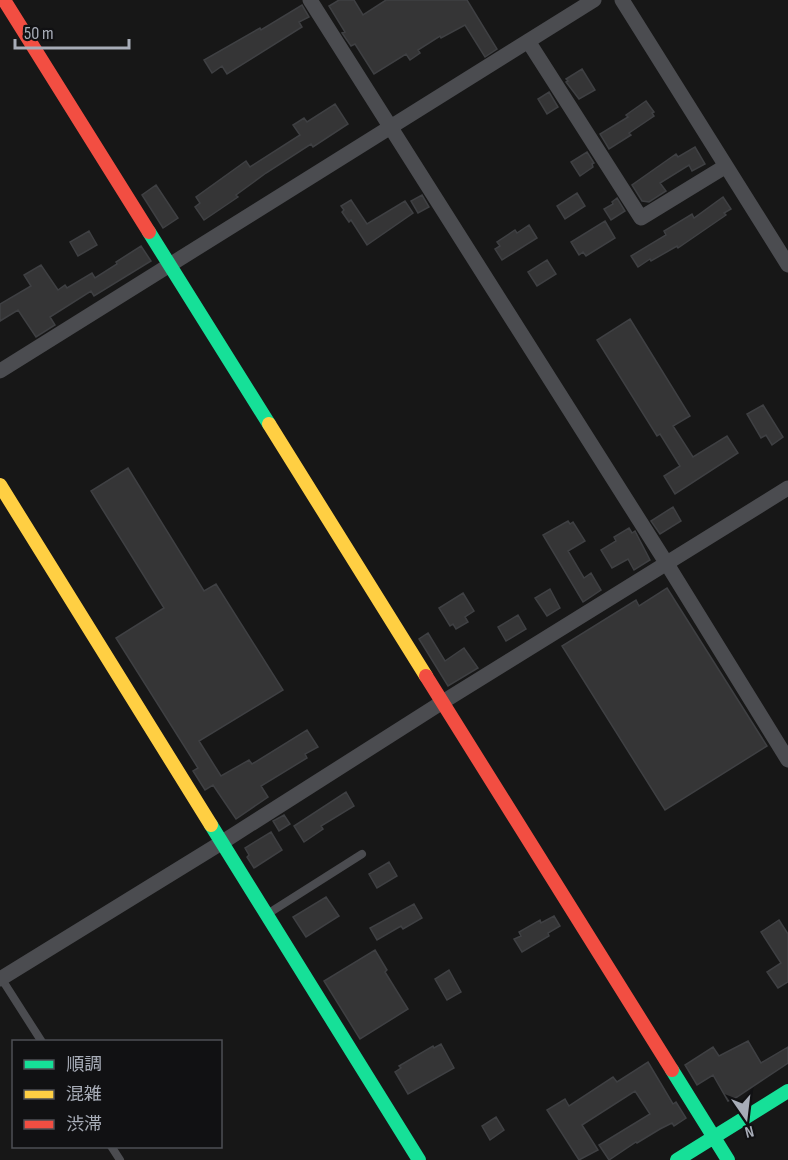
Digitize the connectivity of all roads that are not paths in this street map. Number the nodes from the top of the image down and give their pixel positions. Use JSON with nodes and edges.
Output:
{"nodes":[{"id":1,"x":4,"y":0,"type":"edge"},
{"id":2,"x":310,"y":0,"type":"edge"},
{"id":3,"x":594,"y":0,"type":"edge"},
{"id":4,"x":622,"y":0,"type":"edge"},
{"id":5,"x":528,"y":41,"type":"junction"},
{"id":6,"x":390,"y":127,"type":"junction"},
{"id":7,"x":726,"y":166,"type":"junction"},
{"id":8,"x":169,"y":264,"type":"junction"},
{"id":9,"x":788,"y":265,"type":"edge"},
{"id":10,"x":0,"y":371,"type":"edge"},
{"id":11,"x":0,"y":484,"type":"edge"},
{"id":12,"x":788,"y":488,"type":"edge"},
{"id":13,"x":667,"y":564,"type":"junction"},
{"id":14,"x":441,"y":703,"type":"junction"},
{"id":15,"x":788,"y":760,"type":"edge"},
{"id":16,"x":221,"y":843,"type":"junction"},
{"id":17,"x":362,"y":854,"type":"dead end"},
{"id":18,"x":266,"y":915,"type":"junction"},
{"id":19,"x":0,"y":978,"type":"edge"},
{"id":20,"x":41,"y":1040,"type":"edge"},
{"id":21,"x":788,"y":1091,"type":"edge"},
{"id":22,"x":714,"y":1137,"type":"junction"},
{"id":23,"x":419,"y":1160,"type":"edge"},
{"id":24,"x":677,"y":1160,"type":"edge"},
{"id":25,"x":728,"y":1160,"type":"edge"}],
"edges":[{"from":1,"to":8,"type":"street"},
{"from":2,"to":6,"type":"street"},
{"from":3,"to":5,"type":"street"},
{"from":4,"to":7,"type":"street"},
{"from":5,"to":6,"type":"street"},
{"from":5,"to":7,"type":"street"},
{"from":6,"to":8,"type":"street"},
{"from":6,"to":13,"type":"street"},
{"from":7,"to":9,"type":"street"},
{"from":8,"to":10,"type":"street"},
{"from":8,"to":14,"type":"street"},
{"from":11,"to":16,"type":"street"},
{"from":12,"to":13,"type":"street"},
{"from":13,"to":14,"type":"street"},
{"from":13,"to":15,"type":"street"},
{"from":14,"to":16,"type":"street"},
{"from":14,"to":22,"type":"street"},
{"from":16,"to":18,"type":"street"},
{"from":16,"to":19,"type":"street"},
{"from":17,"to":18,"type":"lane"},
{"from":18,"to":23,"type":"street"},
{"from":19,"to":20,"type":"lane"},
{"from":21,"to":22,"type":"street"},
{"from":22,"to":24,"type":"street"},
{"from":22,"to":25,"type":"street"}]}
